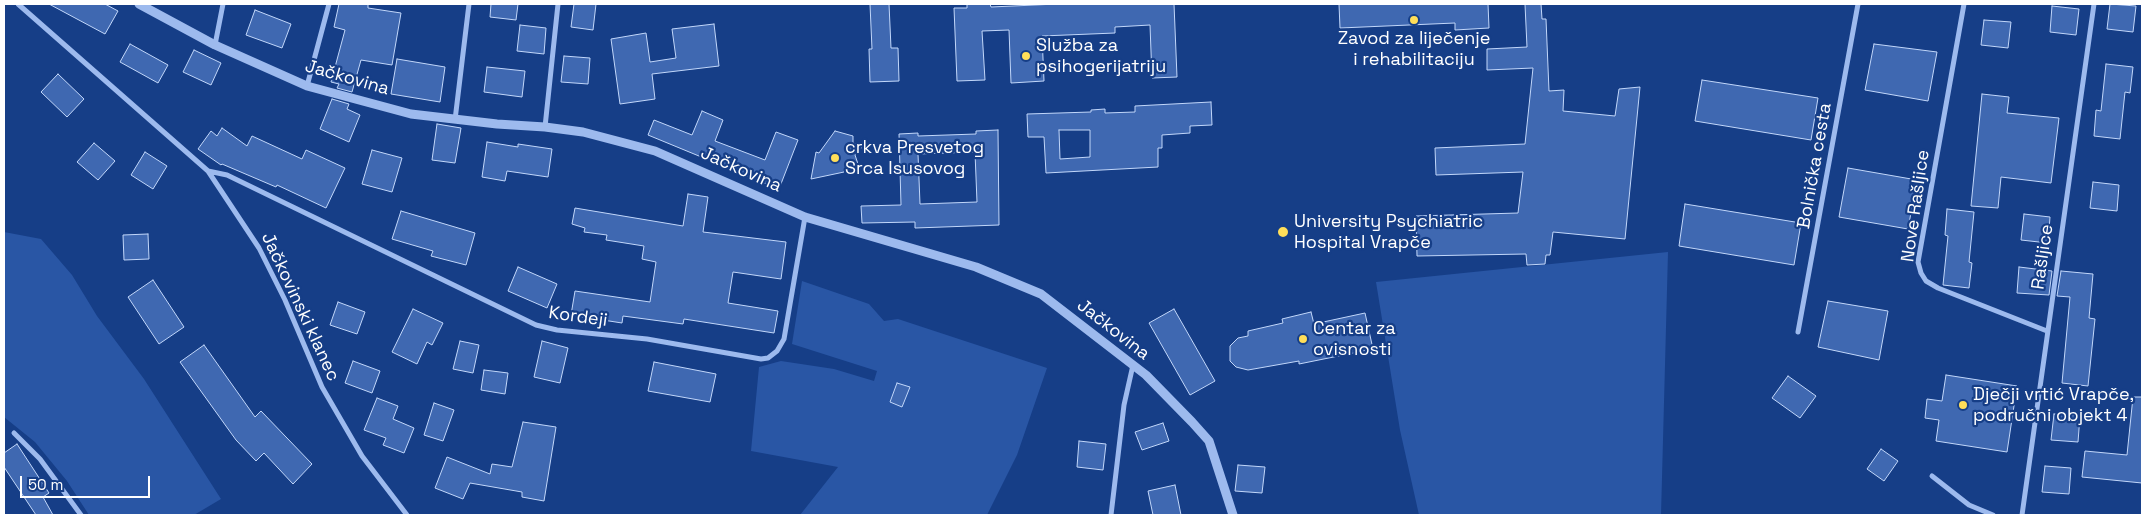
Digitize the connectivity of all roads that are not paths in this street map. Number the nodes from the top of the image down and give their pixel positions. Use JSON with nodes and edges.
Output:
{"nodes":[{"id":1,"x":18,"y":4,"type":"edge"},
{"id":2,"x":140,"y":4,"type":"edge"},
{"id":3,"x":223,"y":4,"type":"edge"},
{"id":4,"x":329,"y":4,"type":"edge"},
{"id":5,"x":469,"y":4,"type":"edge"},
{"id":6,"x":558,"y":4,"type":"edge"},
{"id":7,"x":1858,"y":4,"type":"edge"},
{"id":8,"x":1964,"y":4,"type":"edge"},
{"id":9,"x":2094,"y":4,"type":"edge"},
{"id":10,"x":215,"y":45,"type":"junction"},
{"id":11,"x":307,"y":86,"type":"junction"},
{"id":12,"x":456,"y":120,"type":"junction"},
{"id":13,"x":545,"y":127,"type":"junction"},
{"id":14,"x":208,"y":171,"type":"junction"},
{"id":15,"x":804,"y":217,"type":"junction"},
{"id":16,"x":2047,"y":331,"type":"junction"},
{"id":17,"x":1798,"y":332,"type":"dead end"},
{"id":18,"x":1133,"y":365,"type":"junction"},
{"id":19,"x":14,"y":434,"type":"dead end"},
{"id":20,"x":1932,"y":476,"type":"dead end"},
{"id":21,"x":81,"y":515,"type":"edge"},
{"id":22,"x":407,"y":515,"type":"edge"},
{"id":23,"x":1111,"y":515,"type":"edge"},
{"id":24,"x":1233,"y":515,"type":"edge"},
{"id":25,"x":1993,"y":515,"type":"edge"},
{"id":26,"x":2022,"y":515,"type":"edge"}],
"edges":[{"from":1,"to":14,"type":"street","name":"Jačkovinski klanec"},
{"from":2,"to":10,"type":"street","name":"Jačkovina"},
{"from":3,"to":10,"type":"street"},
{"from":4,"to":11,"type":"street"},
{"from":5,"to":12,"type":"street"},
{"from":6,"to":13,"type":"street"},
{"from":7,"to":17,"type":"street","name":"Bolnička cesta"},
{"from":8,"to":16,"type":"street","name":"Nove Rašljice"},
{"from":9,"to":16,"type":"street","name":"Rašljice"},
{"from":10,"to":11,"type":"street","name":"Jačkovina"},
{"from":11,"to":12,"type":"street","name":"Jačkovina"},
{"from":12,"to":13,"type":"street","name":"Jačkovina"},
{"from":13,"to":15,"type":"street","name":"Jačkovina"},
{"from":14,"to":15,"type":"street","name":"Kordeji"},
{"from":14,"to":22,"type":"street","name":"Jačkovinski klanec"},
{"from":15,"to":18,"type":"street","name":"Jačkovina"},
{"from":16,"to":26,"type":"street","name":"Rašljice"},
{"from":18,"to":23,"type":"street"},
{"from":18,"to":24,"type":"street","name":"Jačkovina"},
{"from":19,"to":21,"type":"street"},
{"from":20,"to":25,"type":"street"}]}
